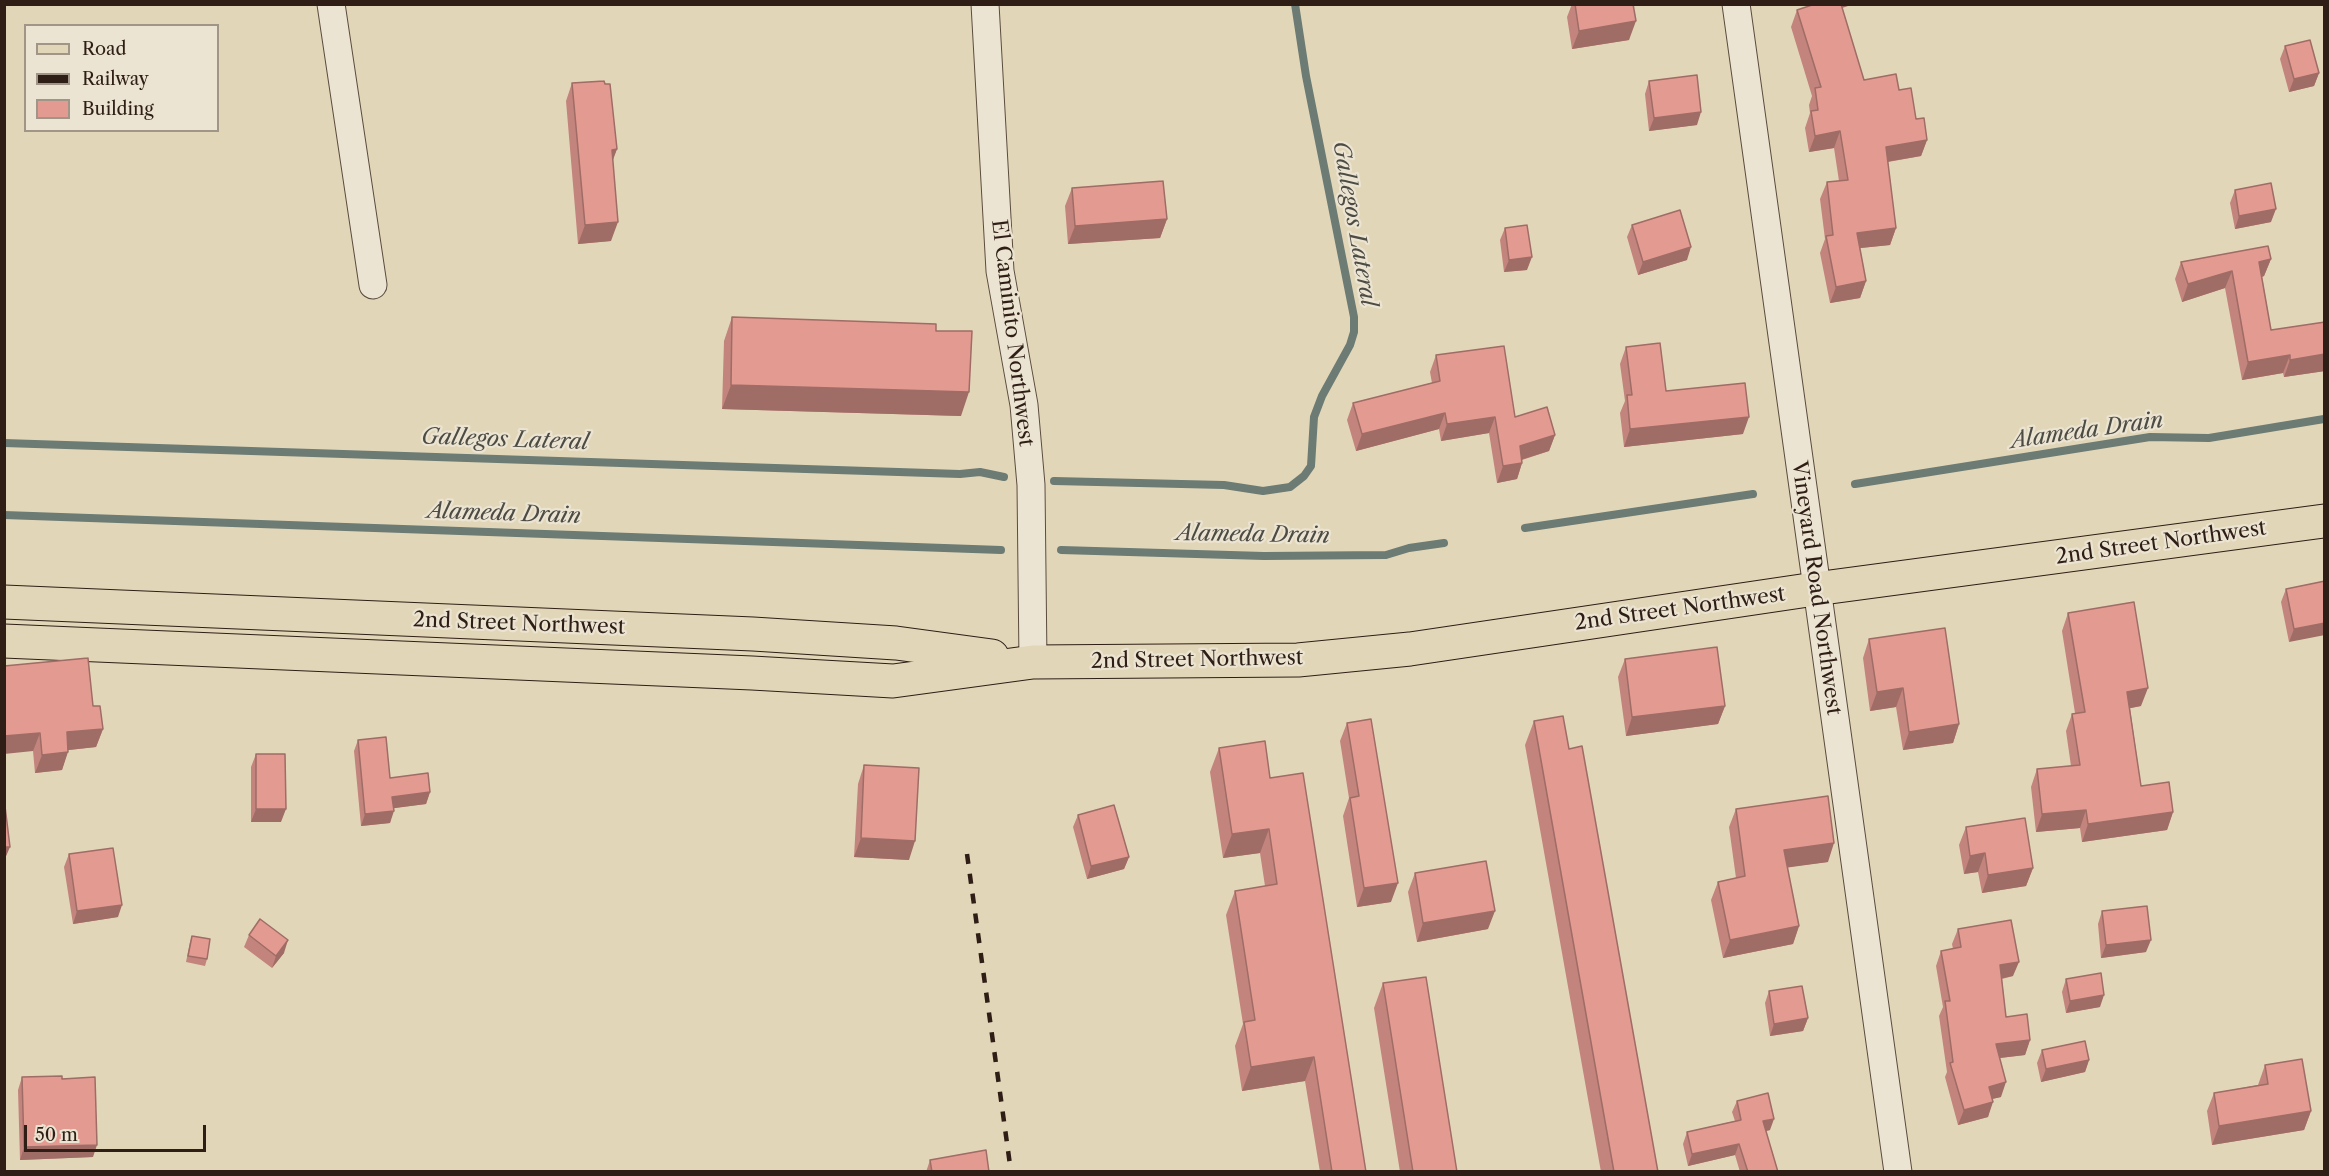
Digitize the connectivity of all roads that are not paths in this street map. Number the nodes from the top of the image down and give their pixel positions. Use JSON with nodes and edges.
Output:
{"nodes":[{"id":1,"x":331,"y":4,"type":"edge"},
{"id":2,"x":985,"y":4,"type":"edge"},
{"id":3,"x":1736,"y":4,"type":"edge"},
{"id":4,"x":373,"y":285,"type":"dead end"},
{"id":5,"x":2325,"y":521,"type":"edge"},
{"id":6,"x":1815,"y":589,"type":"junction"},
{"id":7,"x":4,"y":602,"type":"edge"},
{"id":8,"x":4,"y":641,"type":"edge"},
{"id":9,"x":1033,"y":662,"type":"junction"},
{"id":10,"x":1898,"y":1172,"type":"edge"}],
"edges":[{"from":1,"to":4,"type":"street"},
{"from":2,"to":9,"type":"street","name":"El Caminito Northwest"},
{"from":3,"to":6,"type":"street","name":"Vineyard Road Northwest"},
{"from":5,"to":6,"type":"main road","name":"2nd Street Northwest"},
{"from":6,"to":9,"type":"main road","name":"2nd Street Northwest"},
{"from":6,"to":10,"type":"street","name":"Vineyard Road Northwest"},
{"from":7,"to":9,"type":"main road","name":"2nd Street Northwest"},
{"from":8,"to":9,"type":"main road","name":"2nd Street Northwest"}]}
